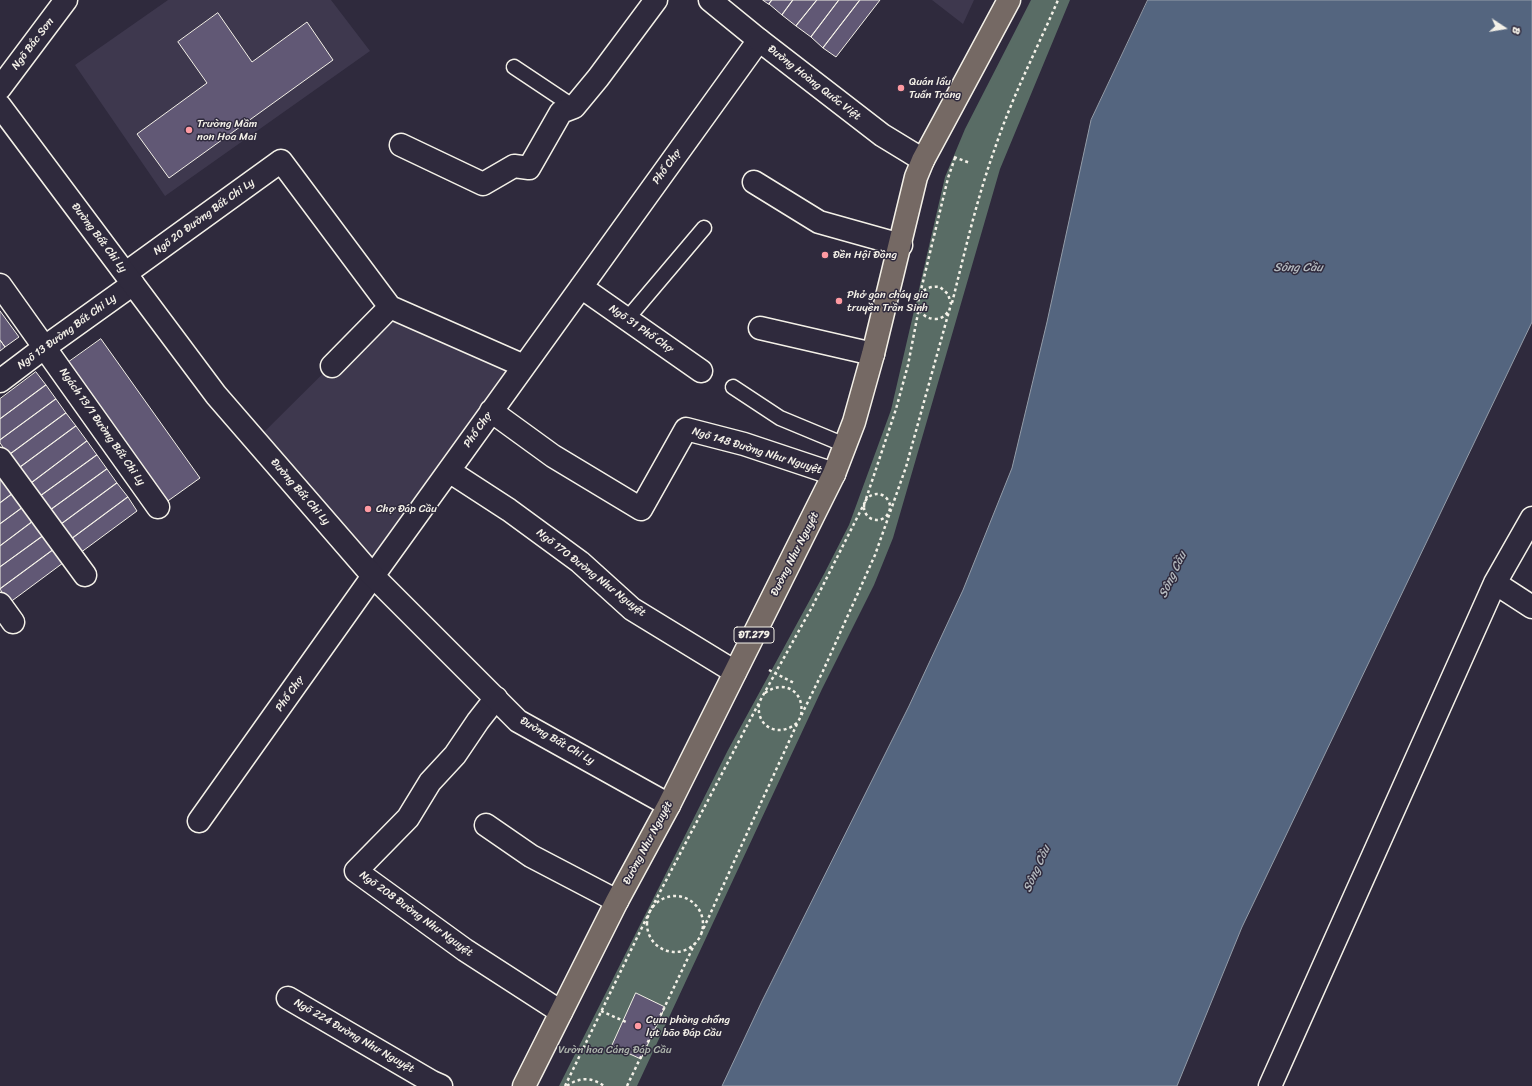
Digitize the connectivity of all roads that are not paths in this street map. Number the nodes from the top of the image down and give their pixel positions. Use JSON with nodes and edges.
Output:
{"nodes":[{"id":1,"x":66,"y":0,"type":"edge"},
{"id":2,"x":656,"y":0,"type":"edge"},
{"id":3,"x":710,"y":0,"type":"edge"},
{"id":4,"x":1009,"y":0,"type":"edge"},
{"id":5,"x":758,"y":40,"type":"junction"},
{"id":6,"x":514,"y":67,"type":"dead end"},
{"id":7,"x":0,"y":88,"type":"edge"},
{"id":8,"x":0,"y":106,"type":"edge"},
{"id":9,"x":574,"y":107,"type":"junction"},
{"id":10,"x":401,"y":145,"type":"dead end"},
{"id":11,"x":923,"y":160,"type":"junction"},
{"id":12,"x":754,"y":182,"type":"dead end"},
{"id":13,"x":704,"y":228,"type":"dead end"},
{"id":14,"x":901,"y":245,"type":"junction"},
{"id":15,"x":130,"y":279,"type":"junction"},
{"id":16,"x":0,"y":285,"type":"edge"},
{"id":17,"x":581,"y":287,"type":"junction"},
{"id":18,"x":390,"y":307,"type":"junction"},
{"id":19,"x":627,"y":319,"type":"junction"},
{"id":20,"x":760,"y":328,"type":"dead end"},
{"id":21,"x":45,"y":347,"type":"junction"},
{"id":22,"x":873,"y":354,"type":"junction"},
{"id":23,"x":332,"y":366,"type":"dead end"},
{"id":24,"x":524,"y":366,"type":"junction"},
{"id":25,"x":701,"y":371,"type":"dead end"},
{"id":26,"x":0,"y":381,"type":"edge"},
{"id":27,"x":733,"y":387,"type":"dead end"},
{"id":28,"x":491,"y":411,"type":"junction"},
{"id":29,"x":845,"y":445,"type":"junction"},
{"id":30,"x":0,"y":459,"type":"edge"},
{"id":31,"x":449,"y":471,"type":"junction"},
{"id":32,"x":834,"y":474,"type":"junction"},
{"id":33,"x":158,"y":507,"type":"dead end"},
{"id":34,"x":1532,"y":518,"type":"edge"},
{"id":35,"x":85,"y":575,"type":"dead end"},
{"id":36,"x":373,"y":576,"type":"junction"},
{"id":37,"x":1494,"y":583,"type":"junction"},
{"id":38,"x":0,"y":604,"type":"edge"},
{"id":39,"x":1532,"y":607,"type":"edge"},
{"id":40,"x":13,"y":622,"type":"dead end"},
{"id":41,"x":735,"y":672,"type":"junction"},
{"id":42,"x":496,"y":698,"type":"junction"},
{"id":43,"x":669,"y":805,"type":"junction"},
{"id":44,"x":199,"y":821,"type":"dead end"},
{"id":45,"x":486,"y":825,"type":"dead end"},
{"id":46,"x":617,"y":901,"type":"junction"},
{"id":47,"x":288,"y":998,"type":"dead end"},
{"id":48,"x":561,"y":1012,"type":"junction"},
{"id":49,"x":441,"y":1086,"type":"edge"},
{"id":50,"x":524,"y":1086,"type":"edge"},
{"id":51,"x":1270,"y":1086,"type":"edge"}],
"edges":[{"from":1,"to":7,"type":"street","name":"Ngõ Bắc Sơn"},
{"from":2,"to":9,"type":"street"},
{"from":3,"to":5,"type":"street","name":"Đường Hoàng Quốc Việt"},
{"from":4,"to":11,"type":"main road","name":"Đường Như Nguyệt","number":"ĐT.279"},
{"from":5,"to":11,"type":"street","name":"Đường Hoàng Quốc Việt"},
{"from":5,"to":17,"type":"street","name":"Phố Chợ"},
{"from":6,"to":9,"type":"lane"},
{"from":8,"to":15,"type":"street","name":"Đường Bất Chi Ly"},
{"from":9,"to":10,"type":"street"},
{"from":11,"to":14,"type":"main road","name":"Đường Như Nguyệt","number":"ĐT.279"},
{"from":12,"to":14,"type":"street"},
{"from":13,"to":19,"type":"lane"},
{"from":14,"to":22,"type":"main road","name":"Đường Như Nguyệt","number":"ĐT.279"},
{"from":15,"to":18,"type":"street","name":"Ngõ 20 Đường Bất Chi Ly"},
{"from":15,"to":21,"type":"street","name":"Ngõ 13 Đường Bất Chi Ly"},
{"from":15,"to":36,"type":"street","name":"Đường Bất Chi Ly"},
{"from":16,"to":21,"type":"street","name":"Ngách 13/1 Đường Bất Chi Ly"},
{"from":17,"to":19,"type":"street","name":"Ngõ 31 Phố Chợ"},
{"from":17,"to":24,"type":"street","name":"Phố Chợ"},
{"from":18,"to":23,"type":"street"},
{"from":18,"to":24,"type":"street"},
{"from":19,"to":25,"type":"street","name":"Ngõ 31 Phố Chợ"},
{"from":20,"to":22,"type":"street"},
{"from":21,"to":26,"type":"street","name":"Ngõ 13 Đường Bất Chi Ly"},
{"from":21,"to":33,"type":"street","name":"Ngách 13/1 Đường Bất Chi Ly"},
{"from":22,"to":29,"type":"main road","name":"Đường Như Nguyệt","number":"ĐT.279"},
{"from":24,"to":28,"type":"street","name":"Phố Chợ"},
{"from":27,"to":29,"type":"lane"},
{"from":28,"to":31,"type":"street","name":"Phố Chợ"},
{"from":28,"to":32,"type":"street","name":"Ngõ 148 Đường Như Nguyệt"},
{"from":29,"to":32,"type":"main road","name":"Đường Như Nguyệt","number":"ĐT.279"},
{"from":30,"to":35,"type":"street"},
{"from":31,"to":36,"type":"street","name":"Phố Chợ"},
{"from":31,"to":41,"type":"street","name":"Ngõ 170 Đường Như Nguyệt"},
{"from":32,"to":41,"type":"main road","name":"Đường Như Nguyệt","number":"ĐT.279"},
{"from":34,"to":37,"type":"street"},
{"from":36,"to":42,"type":"street","name":"Đường Bất Chi Ly"},
{"from":36,"to":44,"type":"street","name":"Phố Chợ"},
{"from":37,"to":39,"type":"street"},
{"from":37,"to":51,"type":"street"},
{"from":38,"to":40,"type":"street"},
{"from":41,"to":43,"type":"main road","name":"Đường Như Nguyệt","number":"ĐT.279"},
{"from":42,"to":43,"type":"street","name":"Đường Bất Chi Ly"},
{"from":42,"to":48,"type":"street","name":"Ngõ 208 Đường Như Nguyệt"},
{"from":43,"to":46,"type":"main road","name":"Đường Như Nguyệt","number":"ĐT.279"},
{"from":45,"to":46,"type":"street"},
{"from":46,"to":48,"type":"main road","name":"Đường Như Nguyệt","number":"ĐT.279"},
{"from":47,"to":49,"type":"street","name":"Ngõ 224 Đường Như Nguyệt"},
{"from":48,"to":50,"type":"main road","name":"Đường Như Nguyệt","number":"ĐT.279"}]}
